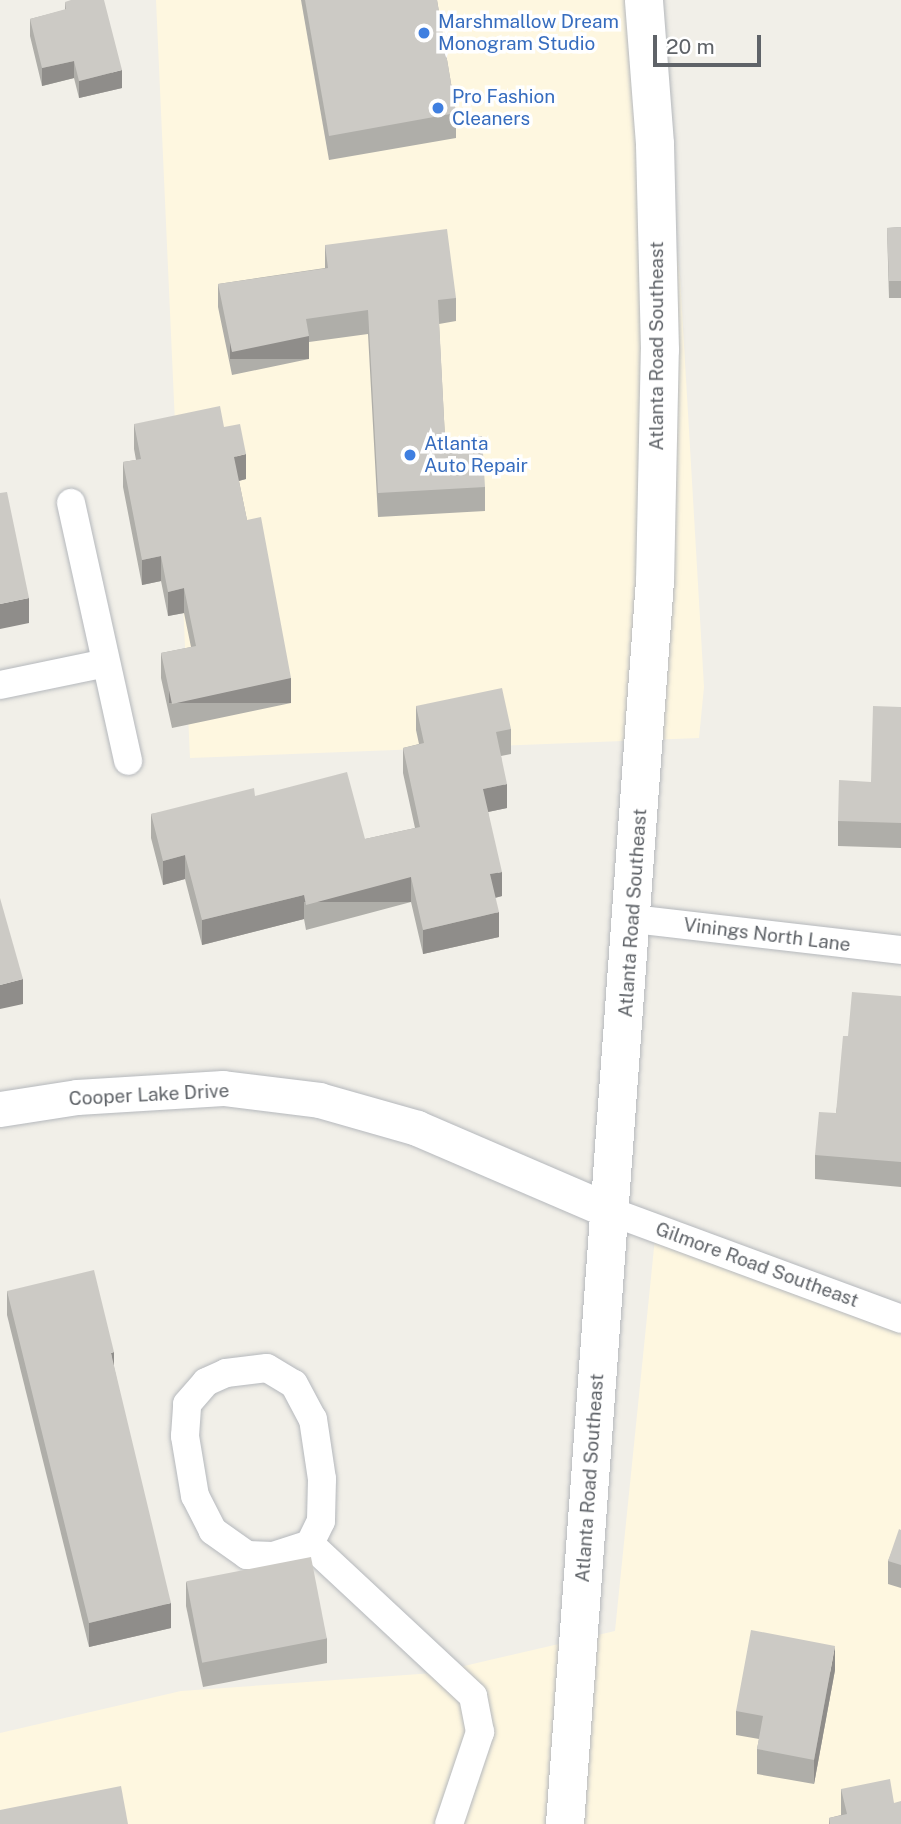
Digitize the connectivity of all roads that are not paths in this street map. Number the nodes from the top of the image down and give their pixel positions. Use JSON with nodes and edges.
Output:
{"nodes":[{"id":1,"x":644,"y":0,"type":"edge"},
{"id":2,"x":71,"y":503,"type":"dead end"},
{"id":3,"x":106,"y":663,"type":"junction"},
{"id":4,"x":0,"y":685,"type":"edge"},
{"id":5,"x":128,"y":761,"type":"dead end"},
{"id":6,"x":633,"y":919,"type":"junction"},
{"id":7,"x":901,"y":950,"type":"edge"},
{"id":8,"x":0,"y":1109,"type":"edge"},
{"id":9,"x":612,"y":1212,"type":"junction"},
{"id":10,"x":901,"y":1319,"type":"edge"},
{"id":11,"x":310,"y":1544,"type":"junction"},
{"id":12,"x":449,"y":1824,"type":"edge"},
{"id":13,"x":565,"y":1824,"type":"edge"}],
"edges":[{"from":1,"to":6,"type":"main road","name":"Atlanta Road Southeast"},
{"from":2,"to":3,"type":"street"},
{"from":3,"to":4,"type":"street"},
{"from":3,"to":5,"type":"street"},
{"from":6,"to":7,"type":"street","name":"Vinings North Lane"},
{"from":6,"to":9,"type":"main road","name":"Atlanta Road Southeast"},
{"from":8,"to":9,"type":"street","name":"Cooper Lake Drive"},
{"from":9,"to":10,"type":"street","name":"Gilmore Road Southeast"},
{"from":9,"to":13,"type":"main road","name":"Atlanta Road Southeast"},
{"from":11,"to":11,"type":"street"},
{"from":11,"to":12,"type":"street"}]}
